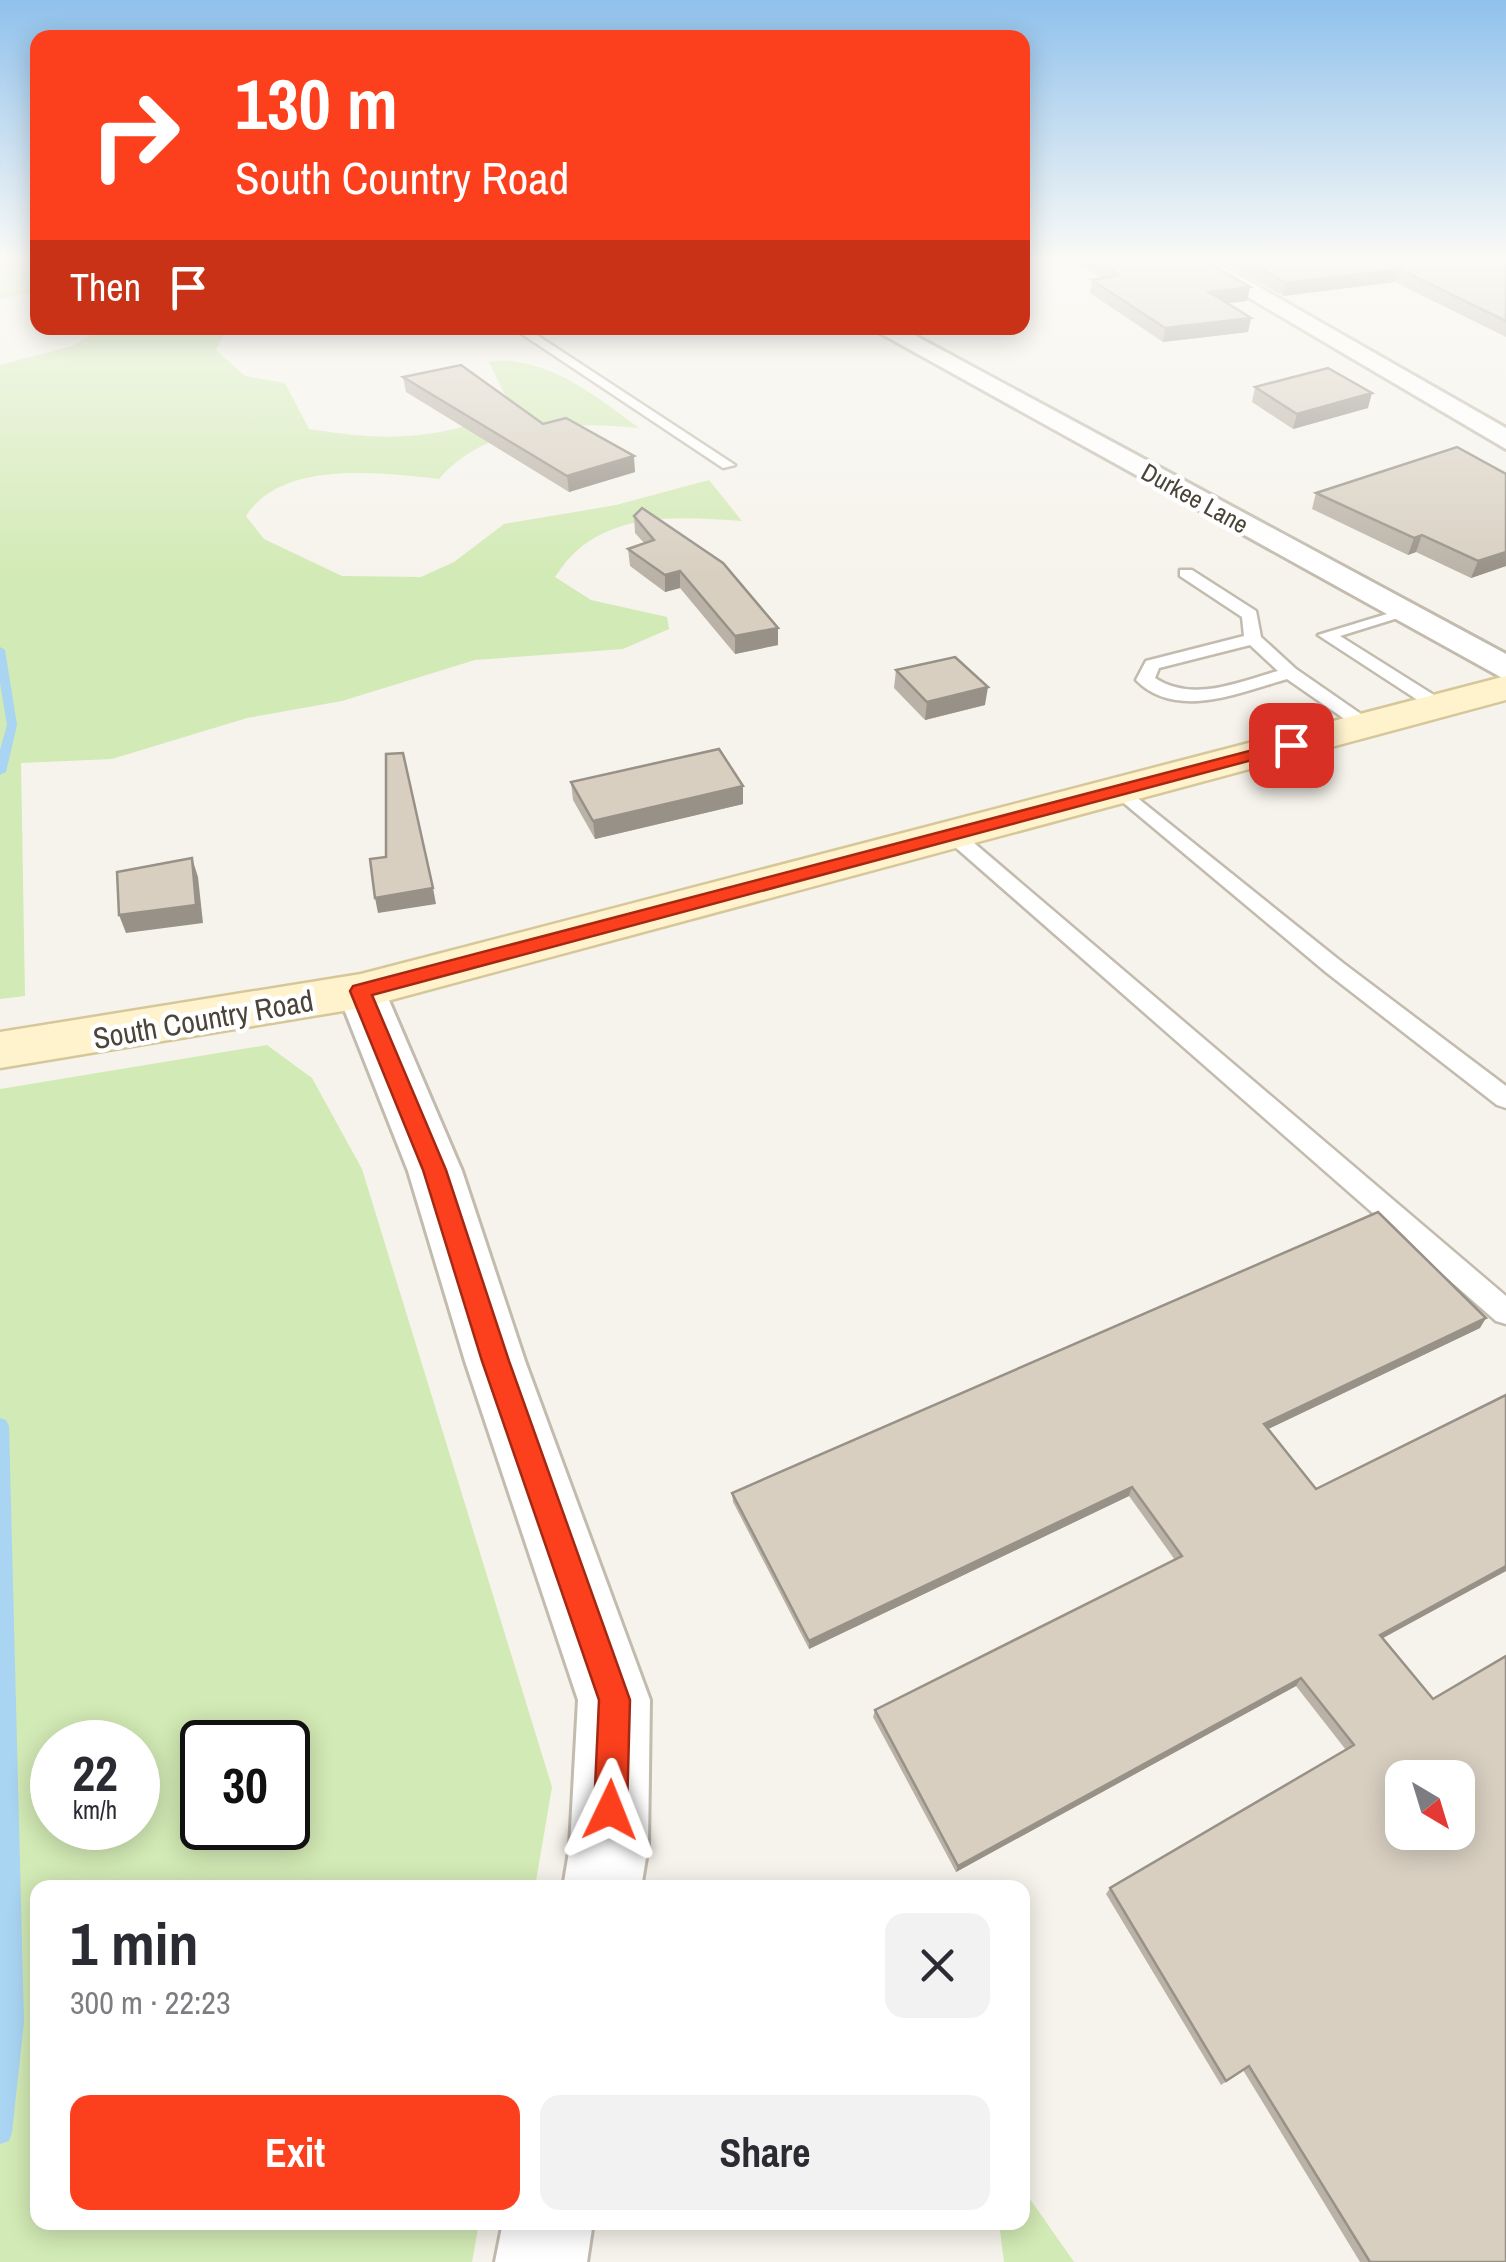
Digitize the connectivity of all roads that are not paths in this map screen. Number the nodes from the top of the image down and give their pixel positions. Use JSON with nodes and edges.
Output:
{"nodes":[{"id":1,"x":576,"y":366,"type":"edge"},
{"id":2,"x":952,"y":366,"type":"edge"},
{"id":3,"x":1378,"y":366,"type":"edge"},
{"id":4,"x":1506,"y":440,"type":"edge"},
{"id":5,"x":728,"y":465,"type":"dead end"},
{"id":6,"x":1186,"y":572,"type":"dead end"},
{"id":7,"x":1406,"y":612,"type":"junction"},
{"id":8,"x":1253,"y":639,"type":"junction"},
{"id":9,"x":1506,"y":669,"type":"edge"},
{"id":10,"x":1290,"y":673,"type":"junction"},
{"id":11,"x":1506,"y":688,"type":"edge"},
{"id":12,"x":1439,"y":706,"type":"junction"},
{"id":13,"x":1366,"y":725,"type":"junction"},
{"id":14,"x":1120,"y":790,"type":"junction"},
{"id":15,"x":953,"y":835,"type":"junction"},
{"id":16,"x":360,"y":991,"type":"junction"},
{"id":17,"x":0,"y":1050,"type":"edge"},
{"id":18,"x":1506,"y":1099,"type":"edge"},
{"id":19,"x":1506,"y":1313,"type":"edge"},
{"id":20,"x":603,"y":1880,"type":"edge"},
{"id":21,"x":547,"y":2230,"type":"edge"},
{"id":22,"x":541,"y":2262,"type":"edge"}],
"edges":[{"from":1,"to":5,"type":"lane"},
{"from":2,"to":7,"type":"street","name":"Durkee Lane"},
{"from":3,"to":4,"type":"street"},
{"from":6,"to":8,"type":"lane"},
{"from":7,"to":9,"type":"street","name":"Durkee Lane"},
{"from":7,"to":12,"type":"lane"},
{"from":8,"to":10,"type":"lane"},
{"from":8,"to":10,"type":"lane"},
{"from":10,"to":13,"type":"lane"},
{"from":11,"to":12,"type":"main road","name":"South Country Road"},
{"from":12,"to":13,"type":"main road","name":"South Country Road"},
{"from":13,"to":14,"type":"main road","name":"South Country Road"},
{"from":14,"to":15,"type":"main road","name":"South Country Road"},
{"from":14,"to":18,"type":"lane"},
{"from":15,"to":16,"type":"main road","name":"South Country Road"},
{"from":15,"to":19,"type":"lane"},
{"from":16,"to":17,"type":"main road","name":"South Country Road"},
{"from":16,"to":20,"type":"street"},
{"from":21,"to":22,"type":"street"}]}
